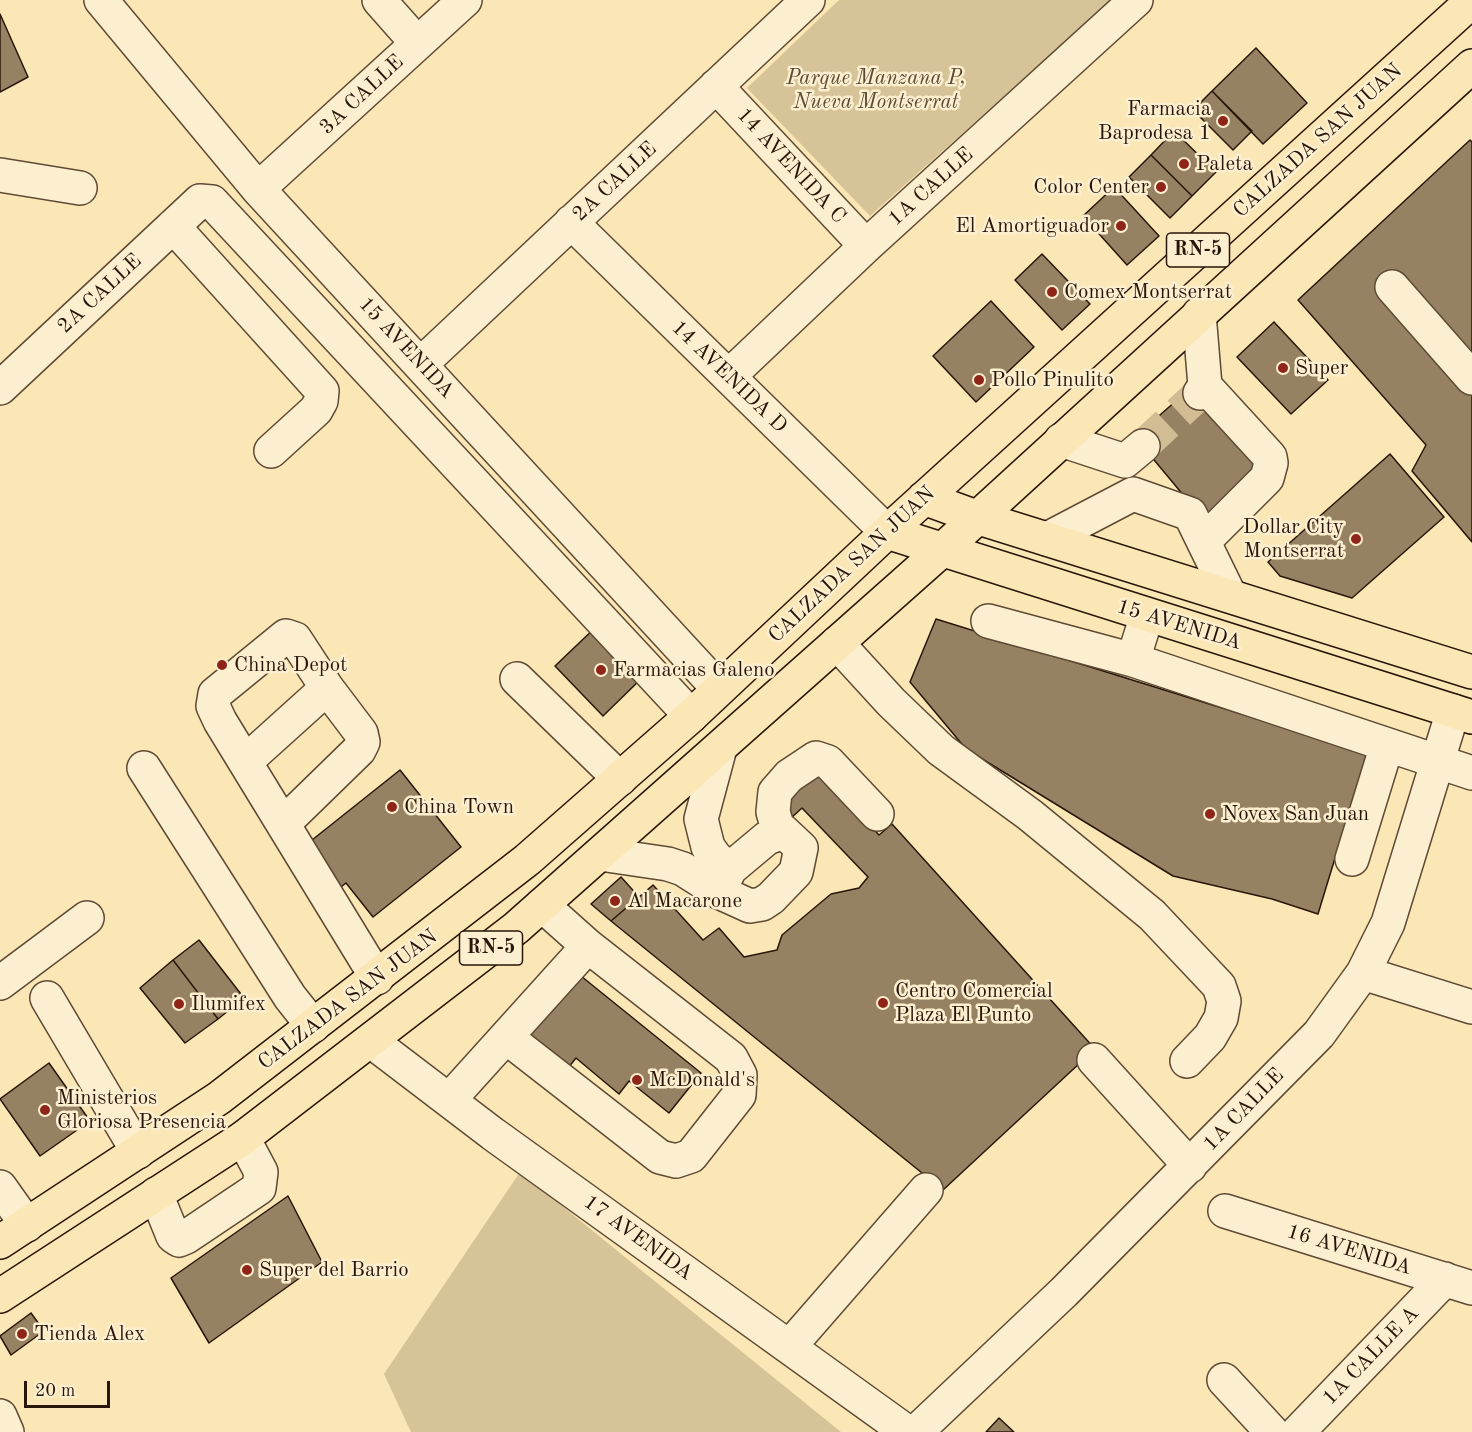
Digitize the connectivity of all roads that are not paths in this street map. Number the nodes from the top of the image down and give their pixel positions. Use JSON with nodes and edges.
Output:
{"nodes":[{"id":1,"x":101,"y":0,"type":"edge"},
{"id":2,"x":379,"y":0,"type":"edge"},
{"id":3,"x":465,"y":0,"type":"edge"},
{"id":4,"x":808,"y":0,"type":"edge"},
{"id":5,"x":1136,"y":0,"type":"edge"},
{"id":6,"x":1472,"y":1,"type":"edge"},
{"id":7,"x":417,"y":43,"type":"junction"},
{"id":8,"x":1472,"y":66,"type":"edge"},
{"id":9,"x":716,"y":86,"type":"junction"},
{"id":10,"x":0,"y":175,"type":"edge"},
{"id":11,"x":80,"y":188,"type":"dead end"},
{"id":12,"x":258,"y":189,"type":"junction"},
{"id":13,"x":571,"y":222,"type":"junction"},
{"id":14,"x":173,"y":226,"type":"junction"},
{"id":15,"x":866,"y":246,"type":"junction"},
{"id":16,"x":1392,"y":287,"type":"dead end"},
{"id":17,"x":1199,"y":314,"type":"junction"},
{"id":18,"x":422,"y":364,"type":"junction"},
{"id":19,"x":729,"y":376,"type":"junction"},
{"id":20,"x":1472,"y":378,"type":"edge"},
{"id":21,"x":0,"y":388,"type":"edge"},
{"id":22,"x":1061,"y":440,"type":"junction"},
{"id":23,"x":271,"y":451,"type":"dead end"},
{"id":24,"x":1133,"y":494,"type":"junction"},
{"id":25,"x":924,"y":498,"type":"junction"},
{"id":26,"x":976,"y":518,"type":"junction"},
{"id":27,"x":887,"y":532,"type":"junction"},
{"id":28,"x":1047,"y":539,"type":"junction"},
{"id":29,"x":1204,"y":541,"type":"junction"},
{"id":30,"x":942,"y":550,"type":"junction"},
{"id":31,"x":1230,"y":596,"type":"junction"},
{"id":32,"x":1147,"y":615,"type":"junction"},
{"id":33,"x":988,"y":621,"type":"dead end"},
{"id":34,"x":837,"y":643,"type":"junction"},
{"id":35,"x":1133,"y":660,"type":"junction"},
{"id":36,"x":1472,"y":672,"type":"edge"},
{"id":37,"x":517,"y":679,"type":"dead end"},
{"id":38,"x":327,"y":688,"type":"junction"},
{"id":39,"x":719,"y":689,"type":"junction"},
{"id":40,"x":1463,"y":714,"type":"edge"},
{"id":41,"x":691,"y":716,"type":"junction"},
{"id":42,"x":1388,"y":745,"type":"junction"},
{"id":43,"x":720,"y":748,"type":"junction"},
{"id":44,"x":245,"y":762,"type":"junction"},
{"id":45,"x":1438,"y":762,"type":"junction"},
{"id":46,"x":144,"y":768,"type":"dead end"},
{"id":47,"x":1472,"y":773,"type":"edge"},
{"id":48,"x":620,"y":779,"type":"junction"},
{"id":49,"x":878,"y":814,"type":"dead end"},
{"id":50,"x":283,"y":824,"type":"junction"},
{"id":51,"x":779,"y":832,"type":"junction"},
{"id":52,"x":600,"y":854,"type":"junction"},
{"id":53,"x":1352,"y":859,"type":"dead end"},
{"id":54,"x":724,"y":880,"type":"junction"},
{"id":55,"x":542,"y":905,"type":"junction"},
{"id":56,"x":87,"y":918,"type":"dead end"},
{"id":57,"x":588,"y":946,"type":"junction"},
{"id":58,"x":4,"y":972,"type":"edge"},
{"id":59,"x":1363,"y":972,"type":"junction"},
{"id":60,"x":377,"y":978,"type":"junction"},
{"id":61,"x":47,"y":998,"type":"dead end"},
{"id":62,"x":1472,"y":1007,"type":"edge"},
{"id":63,"x":313,"y":1026,"type":"junction"},
{"id":64,"x":506,"y":1037,"type":"junction"},
{"id":65,"x":371,"y":1041,"type":"junction"},
{"id":66,"x":1094,"y":1060,"type":"dead end"},
{"id":67,"x":1187,"y":1061,"type":"dead end"},
{"id":68,"x":449,"y":1100,"type":"junction"},
{"id":69,"x":243,"y":1138,"type":"junction"},
{"id":70,"x":138,"y":1152,"type":"junction"},
{"id":71,"x":1190,"y":1166,"type":"junction"},
{"id":72,"x":0,"y":1187,"type":"edge"},
{"id":73,"x":926,"y":1191,"type":"dead end"},
{"id":74,"x":156,"y":1194,"type":"junction"},
{"id":75,"x":1225,"y":1211,"type":"dead end"},
{"id":76,"x":27,"y":1225,"type":"junction"},
{"id":77,"x":0,"y":1242,"type":"edge"},
{"id":78,"x":1458,"y":1284,"type":"edge"},
{"id":79,"x":0,"y":1296,"type":"edge"},
{"id":80,"x":790,"y":1347,"type":"junction"},
{"id":81,"x":1224,"y":1380,"type":"dead end"},
{"id":82,"x":0,"y":1416,"type":"edge"},
{"id":83,"x":7,"y":1432,"type":"edge"},
{"id":84,"x":907,"y":1432,"type":"edge"},
{"id":85,"x":916,"y":1432,"type":"edge"},
{"id":86,"x":1272,"y":1432,"type":"edge"},
{"id":87,"x":1298,"y":1432,"type":"edge"}],
"edges":[{"from":1,"to":12,"type":"street","name":"15 AVENIDA"},
{"from":2,"to":7,"type":"street"},
{"from":3,"to":7,"type":"street","name":"3A CALLE"},
{"from":4,"to":9,"type":"street","name":"2A CALLE"},
{"from":5,"to":15,"type":"street","name":"1A CALLE"},
{"from":6,"to":25,"type":"main road","name":"CALZADA SAN JUAN","number":"RN-5"},
{"from":7,"to":12,"type":"street","name":"3A CALLE"},
{"from":8,"to":17,"type":"main road","number":"RN-5"},
{"from":9,"to":13,"type":"street","name":"2A CALLE"},
{"from":9,"to":15,"type":"street","name":"14 AVENIDA C"},
{"from":10,"to":11,"type":"street"},
{"from":12,"to":18,"type":"street","name":"15 AVENIDA"},
{"from":13,"to":18,"type":"street","name":"2A CALLE"},
{"from":13,"to":19,"type":"street","name":"14 AVENIDA D"},
{"from":14,"to":21,"type":"street","name":"2A CALLE"},
{"from":14,"to":23,"type":"street"},
{"from":14,"to":41,"type":"street","name":"2A CALLE"},
{"from":15,"to":19,"type":"street","name":"1A CALLE"},
{"from":16,"to":20,"type":"street"},
{"from":17,"to":22,"type":"main road","number":"RN-5"},
{"from":17,"to":29,"type":"street"},
{"from":18,"to":39,"type":"street","name":"15 AVENIDA"},
{"from":19,"to":27,"type":"street","name":"14 AVENIDA D"},
{"from":22,"to":24,"type":"street"},
{"from":22,"to":26,"type":"main road","number":"RN-5"},
{"from":24,"to":28,"type":"street"},
{"from":24,"to":29,"type":"street"},
{"from":25,"to":26,"type":"main road","name":"15 AVENIDA"},
{"from":25,"to":27,"type":"main road","name":"CALZADA SAN JUAN","number":"RN-5"},
{"from":26,"to":28,"type":"main road","name":"15 AVENIDA"},
{"from":26,"to":30,"type":"main road","number":"RN-5"},
{"from":27,"to":30,"type":"main road","name":"15 AVENIDA"},
{"from":27,"to":39,"type":"main road","name":"CALZADA SAN JUAN","number":"RN-5"},
{"from":28,"to":31,"type":"main road","name":"15 AVENIDA"},
{"from":29,"to":31,"type":"street"},
{"from":30,"to":32,"type":"main road","name":"15 AVENIDA"},
{"from":30,"to":34,"type":"main road","number":"RN-5"},
{"from":31,"to":36,"type":"main road","name":"15 AVENIDA"},
{"from":32,"to":35,"type":"street"},
{"from":32,"to":40,"type":"main road","name":"15 AVENIDA"},
{"from":33,"to":35,"type":"street"},
{"from":34,"to":43,"type":"main road","number":"RN-5"},
{"from":34,"to":67,"type":"street"},
{"from":35,"to":42,"type":"street"},
{"from":37,"to":48,"type":"street"},
{"from":38,"to":44,"type":"street"},
{"from":38,"to":44,"type":"street"},
{"from":38,"to":50,"type":"street"},
{"from":39,"to":41,"type":"main road","name":"CALZADA SAN JUAN","number":"RN-5"},
{"from":40,"to":45,"type":"street","name":"1A CALLE"},
{"from":41,"to":48,"type":"main road","name":"CALZADA SAN JUAN","number":"RN-5"},
{"from":42,"to":45,"type":"street"},
{"from":42,"to":53,"type":"street"},
{"from":43,"to":52,"type":"main road","number":"RN-5"},
{"from":43,"to":54,"type":"street"},
{"from":44,"to":50,"type":"street"},
{"from":45,"to":47,"type":"street"},
{"from":45,"to":59,"type":"street","name":"1A CALLE"},
{"from":46,"to":63,"type":"street"},
{"from":48,"to":60,"type":"main road","name":"CALZADA SAN JUAN","number":"RN-5"},
{"from":49,"to":51,"type":"street"},
{"from":50,"to":60,"type":"street"},
{"from":51,"to":54,"type":"street"},
{"from":51,"to":54,"type":"street"},
{"from":52,"to":54,"type":"street"},
{"from":52,"to":55,"type":"main road","number":"RN-5"},
{"from":55,"to":57,"type":"street"},
{"from":55,"to":65,"type":"main road","number":"RN-5"},
{"from":56,"to":58,"type":"street"},
{"from":57,"to":64,"type":"street"},
{"from":57,"to":64,"type":"street"},
{"from":59,"to":62,"type":"street"},
{"from":59,"to":71,"type":"street","name":"1A CALLE"},
{"from":60,"to":63,"type":"main road","name":"CALZADA SAN JUAN","number":"RN-5"},
{"from":61,"to":70,"type":"street"},
{"from":63,"to":70,"type":"main road","name":"CALZADA SAN JUAN","number":"RN-5"},
{"from":64,"to":68,"type":"street"},
{"from":65,"to":68,"type":"street","name":"17 AVENIDA"},
{"from":65,"to":69,"type":"main road","number":"RN-5"},
{"from":66,"to":71,"type":"street"},
{"from":68,"to":80,"type":"street","name":"17 AVENIDA"},
{"from":69,"to":74,"type":"main road","number":"RN-5"},
{"from":69,"to":74,"type":"street"},
{"from":70,"to":76,"type":"main road","name":"CALZADA SAN JUAN","number":"RN-5"},
{"from":71,"to":85,"type":"street","name":"1A CALLE"},
{"from":72,"to":76,"type":"street"},
{"from":73,"to":80,"type":"street"},
{"from":74,"to":79,"type":"main road","number":"RN-5"},
{"from":75,"to":78,"type":"street","name":"16 AVENIDA"},
{"from":76,"to":77,"type":"main road","name":"CALZADA SAN JUAN","number":"RN-5"},
{"from":78,"to":87,"type":"street","name":"1A CALLE A"},
{"from":80,"to":84,"type":"street","name":"17 AVENIDA"},
{"from":81,"to":86,"type":"street"},
{"from":82,"to":83,"type":"street"}]}
